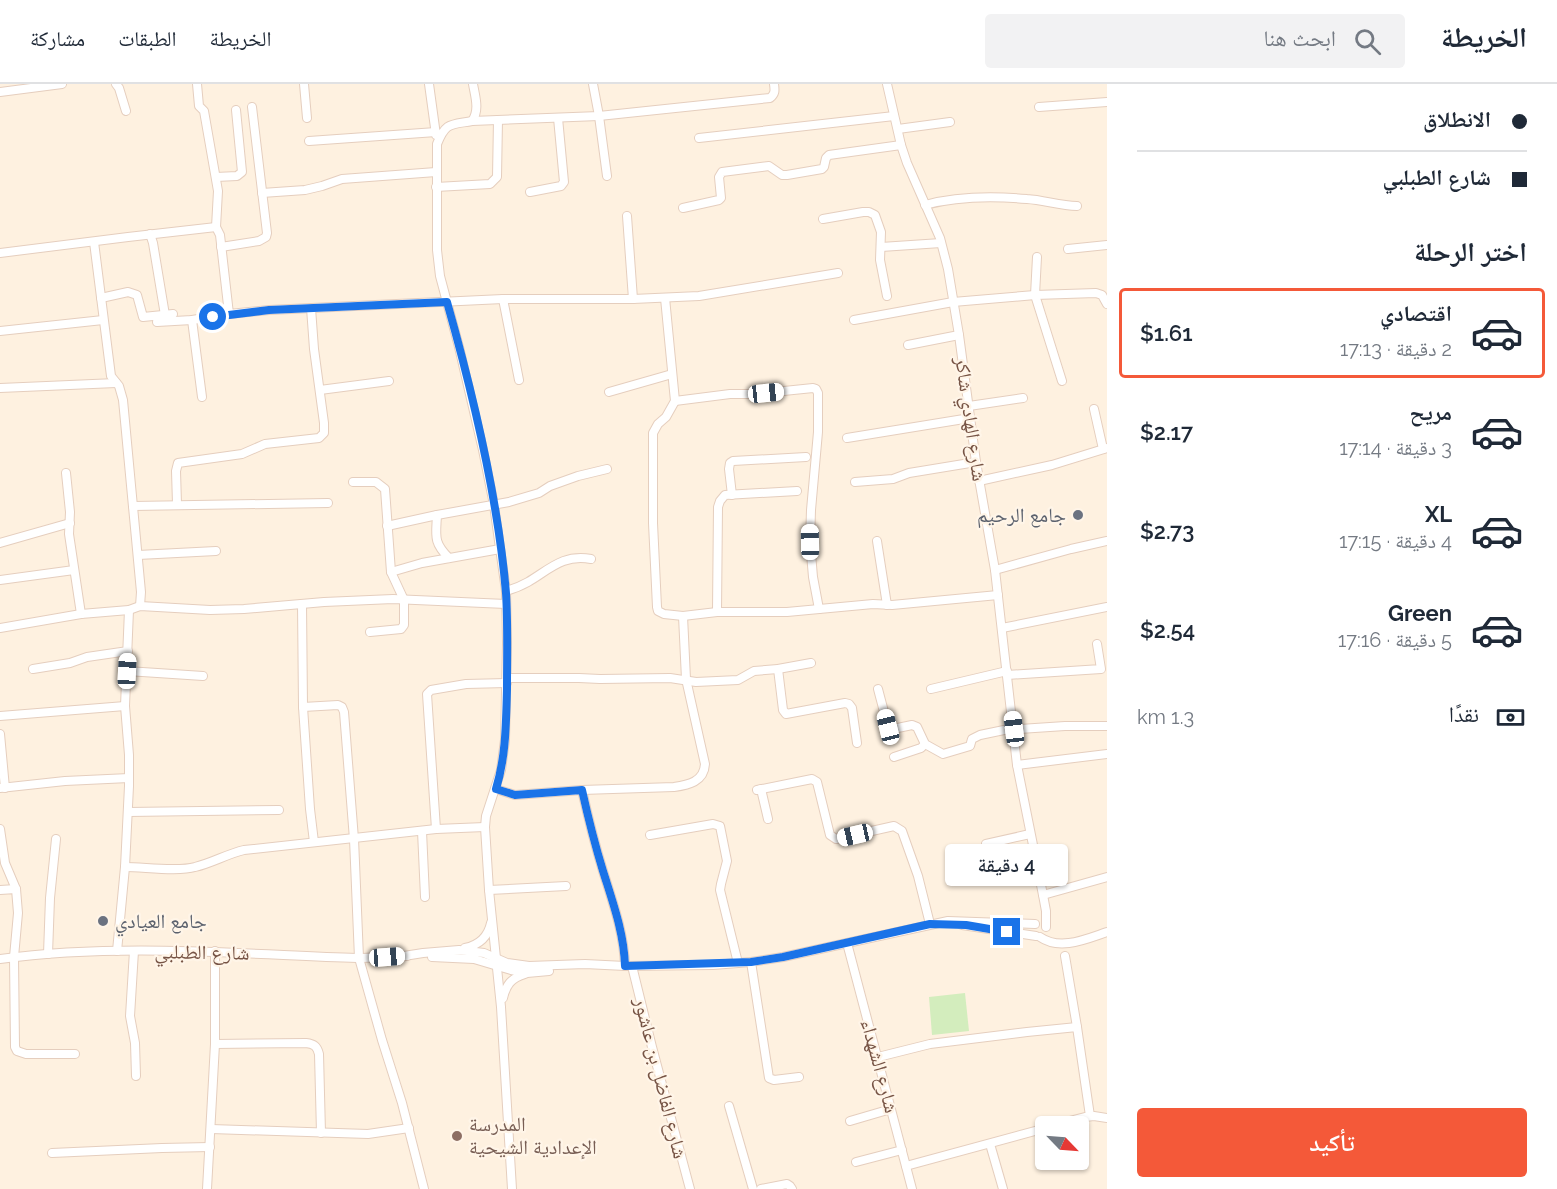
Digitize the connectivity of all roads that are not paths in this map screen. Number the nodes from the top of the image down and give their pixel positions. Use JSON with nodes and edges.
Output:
{"nodes":[{"id":1,"x":62,"y":84,"type":"edge"},
{"id":2,"x":116,"y":84,"type":"edge"},
{"id":3,"x":197,"y":84,"type":"edge"},
{"id":4,"x":304,"y":84,"type":"edge"},
{"id":5,"x":429,"y":84,"type":"edge"},
{"id":6,"x":473,"y":84,"type":"edge"},
{"id":7,"x":593,"y":84,"type":"edge"},
{"id":8,"x":774,"y":84,"type":"edge"},
{"id":9,"x":887,"y":84,"type":"edge"},
{"id":10,"x":0,"y":92,"type":"edge"},
{"id":11,"x":1107,"y":102,"type":"edge"},
{"id":12,"x":252,"y":107,"type":"dead end"},
{"id":13,"x":1039,"y":107,"type":"dead end"},
{"id":14,"x":236,"y":110,"type":"dead end"},
{"id":15,"x":126,"y":111,"type":"dead end"},
{"id":16,"x":599,"y":116,"type":"junction"},
{"id":17,"x":894,"y":116,"type":"junction"},
{"id":18,"x":307,"y":118,"type":"dead end"},
{"id":19,"x":558,"y":118,"type":"junction"},
{"id":20,"x":498,"y":120,"type":"junction"},
{"id":21,"x":472,"y":121,"type":"junction"},
{"id":22,"x":950,"y":122,"type":"dead end"},
{"id":23,"x":898,"y":129,"type":"junction"},
{"id":24,"x":436,"y":132,"type":"junction"},
{"id":25,"x":699,"y":138,"type":"dead end"},
{"id":26,"x":309,"y":141,"type":"dead end"},
{"id":27,"x":437,"y":144,"type":"junction"},
{"id":28,"x":901,"y":145,"type":"junction"},
{"id":29,"x":436,"y":172,"type":"junction"},
{"id":30,"x":607,"y":176,"type":"dead end"},
{"id":31,"x":216,"y":177,"type":"junction"},
{"id":32,"x":436,"y":187,"type":"junction"},
{"id":33,"x":531,"y":192,"type":"dead end"},
{"id":34,"x":262,"y":194,"type":"junction"},
{"id":35,"x":925,"y":205,"type":"junction"},
{"id":36,"x":1077,"y":206,"type":"dead end"},
{"id":37,"x":683,"y":208,"type":"dead end"},
{"id":38,"x":627,"y":216,"type":"dead end"},
{"id":39,"x":823,"y":219,"type":"dead end"},
{"id":40,"x":216,"y":227,"type":"junction"},
{"id":41,"x":150,"y":234,"type":"junction"},
{"id":42,"x":94,"y":242,"type":"junction"},
{"id":43,"x":941,"y":243,"type":"junction"},
{"id":44,"x":1107,"y":245,"type":"edge"},
{"id":45,"x":221,"y":247,"type":"junction"},
{"id":46,"x":881,"y":247,"type":"junction"},
{"id":47,"x":1068,"y":249,"type":"dead end"},
{"id":48,"x":0,"y":253,"type":"edge"},
{"id":49,"x":1037,"y":257,"type":"dead end"},
{"id":50,"x":838,"y":273,"type":"dead end"},
{"id":51,"x":1035,"y":295,"type":"junction"},
{"id":52,"x":887,"y":296,"type":"dead end"},
{"id":53,"x":101,"y":298,"type":"junction"},
{"id":54,"x":665,"y":298,"type":"junction"},
{"id":55,"x":503,"y":299,"type":"junction"},
{"id":56,"x":633,"y":299,"type":"junction"},
{"id":57,"x":447,"y":302,"type":"junction"},
{"id":58,"x":953,"y":302,"type":"junction"},
{"id":59,"x":1107,"y":304,"type":"edge"},
{"id":60,"x":311,"y":308,"type":"junction"},
{"id":61,"x":229,"y":314,"type":"junction"},
{"id":62,"x":103,"y":320,"type":"junction"},
{"id":63,"x":192,"y":320,"type":"junction"},
{"id":64,"x":854,"y":320,"type":"dead end"},
{"id":65,"x":157,"y":322,"type":"dead end"},
{"id":66,"x":0,"y":331,"type":"edge"},
{"id":67,"x":959,"y":335,"type":"junction"},
{"id":68,"x":908,"y":345,"type":"dead end"},
{"id":69,"x":672,"y":374,"type":"junction"},
{"id":70,"x":519,"y":380,"type":"dead end"},
{"id":71,"x":388,"y":381,"type":"dead end"},
{"id":72,"x":1062,"y":381,"type":"dead end"},
{"id":73,"x":116,"y":383,"type":"junction"},
{"id":74,"x":0,"y":388,"type":"edge"},
{"id":75,"x":320,"y":390,"type":"junction"},
{"id":76,"x":609,"y":392,"type":"dead end"},
{"id":77,"x":202,"y":397,"type":"dead end"},
{"id":78,"x":1023,"y":398,"type":"dead end"},
{"id":79,"x":675,"y":401,"type":"junction"},
{"id":80,"x":969,"y":406,"type":"junction"},
{"id":81,"x":1094,"y":408,"type":"dead end"},
{"id":82,"x":970,"y":418,"type":"junction"},
{"id":83,"x":847,"y":438,"type":"dead end"},
{"id":84,"x":1105,"y":449,"type":"edge"},
{"id":85,"x":806,"y":457,"type":"dead end"},
{"id":86,"x":976,"y":462,"type":"junction"},
{"id":87,"x":607,"y":469,"type":"dead end"},
{"id":88,"x":66,"y":473,"type":"dead end"},
{"id":89,"x":979,"y":481,"type":"junction"},
{"id":90,"x":353,"y":482,"type":"dead end"},
{"id":91,"x":855,"y":482,"type":"dead end"},
{"id":92,"x":797,"y":491,"type":"dead end"},
{"id":93,"x":732,"y":495,"type":"junction"},
{"id":94,"x":328,"y":503,"type":"dead end"},
{"id":95,"x":177,"y":504,"type":"junction"},
{"id":96,"x":494,"y":505,"type":"junction"},
{"id":97,"x":133,"y":506,"type":"junction"},
{"id":98,"x":436,"y":515,"type":"junction"},
{"id":99,"x":70,"y":523,"type":"junction"},
{"id":100,"x":387,"y":526,"type":"junction"},
{"id":101,"x":878,"y":541,"type":"dead end"},
{"id":102,"x":1107,"y":541,"type":"edge"},
{"id":103,"x":0,"y":543,"type":"edge"},
{"id":104,"x":500,"y":549,"type":"junction"},
{"id":105,"x":216,"y":551,"type":"dead end"},
{"id":106,"x":138,"y":555,"type":"junction"},
{"id":107,"x":449,"y":558,"type":"junction"},
{"id":108,"x":591,"y":559,"type":"dead end"},
{"id":109,"x":74,"y":570,"type":"junction"},
{"id":110,"x":995,"y":570,"type":"junction"},
{"id":111,"x":391,"y":572,"type":"junction"},
{"id":112,"x":0,"y":580,"type":"edge"},
{"id":113,"x":506,"y":591,"type":"junction"},
{"id":114,"x":998,"y":595,"type":"junction"},
{"id":115,"x":404,"y":600,"type":"junction"},
{"id":116,"x":302,"y":604,"type":"junction"},
{"id":117,"x":506,"y":604,"type":"junction"},
{"id":118,"x":887,"y":605,"type":"junction"},
{"id":119,"x":140,"y":606,"type":"junction"},
{"id":120,"x":1107,"y":607,"type":"edge"},
{"id":121,"x":819,"y":609,"type":"junction"},
{"id":122,"x":129,"y":610,"type":"junction"},
{"id":123,"x":717,"y":612,"type":"junction"},
{"id":124,"x":81,"y":614,"type":"junction"},
{"id":125,"x":683,"y":615,"type":"junction"},
{"id":126,"x":0,"y":628,"type":"edge"},
{"id":127,"x":1002,"y":628,"type":"junction"},
{"id":128,"x":370,"y":632,"type":"dead end"},
{"id":129,"x":1097,"y":644,"type":"dead end"},
{"id":130,"x":128,"y":651,"type":"junction"},
{"id":131,"x":811,"y":663,"type":"dead end"},
{"id":132,"x":33,"y":669,"type":"dead end"},
{"id":133,"x":778,"y":669,"type":"junction"},
{"id":134,"x":127,"y":671,"type":"junction"},
{"id":135,"x":1007,"y":673,"type":"junction"},
{"id":136,"x":203,"y":676,"type":"dead end"},
{"id":137,"x":686,"y":680,"type":"junction"},
{"id":138,"x":507,"y":681,"type":"junction"},
{"id":139,"x":878,"y":689,"type":"dead end"},
{"id":140,"x":931,"y":689,"type":"dead end"},
{"id":141,"x":125,"y":706,"type":"junction"},
{"id":142,"x":303,"y":707,"type":"junction"},
{"id":143,"x":0,"y":716,"type":"edge"},
{"id":144,"x":1107,"y":726,"type":"edge"},
{"id":145,"x":1014,"y":729,"type":"junction"},
{"id":146,"x":0,"y":734,"type":"edge"},
{"id":147,"x":857,"y":743,"type":"dead end"},
{"id":148,"x":926,"y":744,"type":"junction"},
{"id":149,"x":1107,"y":754,"type":"edge"},
{"id":150,"x":894,"y":757,"type":"dead end"},
{"id":151,"x":1017,"y":765,"type":"junction"},
{"id":152,"x":129,"y":778,"type":"junction"},
{"id":153,"x":2,"y":788,"type":"edge"},
{"id":154,"x":496,"y":789,"type":"junction"},
{"id":155,"x":582,"y":790,"type":"junction"},
{"id":156,"x":279,"y":810,"type":"dead end"},
{"id":157,"x":128,"y":812,"type":"junction"},
{"id":158,"x":768,"y":819,"type":"dead end"},
{"id":159,"x":485,"y":827,"type":"junction"},
{"id":160,"x":0,"y":829,"type":"edge"},
{"id":161,"x":436,"y":829,"type":"junction"},
{"id":162,"x":422,"y":831,"type":"junction"},
{"id":163,"x":1030,"y":834,"type":"junction"},
{"id":164,"x":650,"y":835,"type":"dead end"},
{"id":165,"x":56,"y":839,"type":"dead end"},
{"id":166,"x":354,"y":839,"type":"junction"},
{"id":167,"x":314,"y":842,"type":"junction"},
{"id":168,"x":986,"y":844,"type":"dead end"},
{"id":169,"x":125,"y":867,"type":"junction"},
{"id":170,"x":1107,"y":877,"type":"edge"},
{"id":171,"x":566,"y":886,"type":"dead end"},
{"id":172,"x":16,"y":889,"type":"junction"},
{"id":173,"x":0,"y":890,"type":"edge"},
{"id":174,"x":489,"y":890,"type":"junction"},
{"id":175,"x":425,"y":897,"type":"dead end"},
{"id":176,"x":1044,"y":900,"type":"junction"},
{"id":177,"x":491,"y":917,"type":"junction"},
{"id":178,"x":932,"y":924,"type":"junction"},
{"id":179,"x":1040,"y":929,"type":"junction"},
{"id":180,"x":1107,"y":932,"type":"edge"},
{"id":181,"x":847,"y":943,"type":"junction"},
{"id":182,"x":459,"y":950,"type":"junction"},
{"id":183,"x":117,"y":951,"type":"junction"},
{"id":184,"x":134,"y":951,"type":"junction"},
{"id":185,"x":215,"y":951,"type":"junction"},
{"id":186,"x":48,"y":954,"type":"junction"},
{"id":187,"x":404,"y":956,"type":"junction"},
{"id":188,"x":1065,"y":956,"type":"dead end"},
{"id":189,"x":14,"y":957,"type":"junction"},
{"id":190,"x":359,"y":958,"type":"junction"},
{"id":191,"x":0,"y":959,"type":"edge"},
{"id":192,"x":496,"y":962,"type":"junction"},
{"id":193,"x":751,"y":962,"type":"junction"},
{"id":194,"x":738,"y":963,"type":"junction"},
{"id":195,"x":609,"y":966,"type":"junction"},
{"id":196,"x":629,"y":966,"type":"junction"},
{"id":197,"x":531,"y":973,"type":"junction"},
{"id":198,"x":501,"y":1007,"type":"junction"},
{"id":199,"x":1077,"y":1027,"type":"junction"},
{"id":200,"x":215,"y":1044,"type":"junction"},
{"id":201,"x":75,"y":1054,"type":"dead end"},
{"id":202,"x":878,"y":1057,"type":"junction"},
{"id":203,"x":136,"y":1076,"type":"dead end"},
{"id":204,"x":799,"y":1077,"type":"dead end"},
{"id":205,"x":729,"y":1106,"type":"dead end"},
{"id":206,"x":891,"y":1109,"type":"junction"},
{"id":207,"x":1090,"y":1116,"type":"joint"},
{"id":208,"x":1107,"y":1118,"type":"edge"},
{"id":209,"x":850,"y":1121,"type":"dead end"},
{"id":210,"x":409,"y":1128,"type":"junction"},
{"id":211,"x":210,"y":1129,"type":"junction"},
{"id":212,"x":1035,"y":1131,"type":"edge"},
{"id":213,"x":321,"y":1133,"type":"junction"},
{"id":214,"x":990,"y":1144,"type":"junction"},
{"id":215,"x":210,"y":1148,"type":"junction"},
{"id":216,"x":902,"y":1150,"type":"junction"},
{"id":217,"x":52,"y":1153,"type":"dead end"},
{"id":218,"x":856,"y":1162,"type":"dead end"},
{"id":219,"x":906,"y":1166,"type":"junction"},
{"id":220,"x":207,"y":1189,"type":"edge"},
{"id":221,"x":424,"y":1189,"type":"edge"},
{"id":222,"x":512,"y":1189,"type":"edge"},
{"id":223,"x":690,"y":1189,"type":"edge"},
{"id":224,"x":753,"y":1189,"type":"edge"},
{"id":225,"x":761,"y":1189,"type":"edge"},
{"id":226,"x":792,"y":1189,"type":"edge"},
{"id":227,"x":912,"y":1189,"type":"edge"},
{"id":228,"x":1003,"y":1189,"type":"edge"}],
"edges":[{"from":1,"to":10,"type":"street"},
{"from":2,"to":15,"type":"street"},
{"from":3,"to":31,"type":"street"},
{"from":4,"to":18,"type":"street"},
{"from":5,"to":24,"type":"street"},
{"from":6,"to":21,"type":"street"},
{"from":7,"to":16,"type":"street"},
{"from":8,"to":16,"type":"street"},
{"from":9,"to":17,"type":"street","name":"شارع الهادي شاكر"},
{"from":11,"to":13,"type":"street"},
{"from":12,"to":34,"type":"street"},
{"from":14,"to":31,"type":"street"},
{"from":16,"to":19,"type":"street"},
{"from":16,"to":30,"type":"street"},
{"from":17,"to":23,"type":"street","name":"شارع الهادي شاكر"},
{"from":17,"to":25,"type":"street"},
{"from":19,"to":20,"type":"street"},
{"from":19,"to":33,"type":"street"},
{"from":20,"to":21,"type":"street"},
{"from":20,"to":32,"type":"street"},
{"from":21,"to":27,"type":"street"},
{"from":22,"to":23,"type":"street"},
{"from":23,"to":28,"type":"street","name":"شارع الهادي شاكر"},
{"from":24,"to":26,"type":"street"},
{"from":24,"to":27,"type":"street"},
{"from":27,"to":29,"type":"street"},
{"from":28,"to":35,"type":"street","name":"شارع الهادي شاكر"},
{"from":28,"to":37,"type":"street"},
{"from":29,"to":32,"type":"street"},
{"from":29,"to":34,"type":"street"},
{"from":31,"to":40,"type":"street"},
{"from":32,"to":57,"type":"street"},
{"from":34,"to":45,"type":"street"},
{"from":35,"to":36,"type":"street"},
{"from":35,"to":43,"type":"street","name":"شارع الهادي شاكر"},
{"from":38,"to":56,"type":"street"},
{"from":39,"to":46,"type":"street"},
{"from":40,"to":41,"type":"street"},
{"from":40,"to":45,"type":"street"},
{"from":41,"to":42,"type":"street"},
{"from":41,"to":53,"type":"street"},
{"from":42,"to":48,"type":"street"},
{"from":42,"to":53,"type":"street"},
{"from":43,"to":46,"type":"street"},
{"from":43,"to":58,"type":"street","name":"شارع الهادي شاكر"},
{"from":44,"to":47,"type":"street"},
{"from":45,"to":61,"type":"street"},
{"from":46,"to":52,"type":"street"},
{"from":49,"to":51,"type":"street"},
{"from":50,"to":54,"type":"street"},
{"from":51,"to":58,"type":"street"},
{"from":51,"to":59,"type":"street"},
{"from":51,"to":72,"type":"street"},
{"from":53,"to":62,"type":"street"},
{"from":54,"to":56,"type":"street"},
{"from":54,"to":69,"type":"street"},
{"from":55,"to":56,"type":"street"},
{"from":55,"to":57,"type":"street"},
{"from":55,"to":70,"type":"street"},
{"from":57,"to":60,"type":"street"},
{"from":57,"to":96,"type":"street"},
{"from":58,"to":64,"type":"street"},
{"from":58,"to":67,"type":"street","name":"شارع الهادي شاكر"},
{"from":60,"to":61,"type":"street"},
{"from":60,"to":75,"type":"street"},
{"from":61,"to":63,"type":"street"},
{"from":62,"to":66,"type":"street"},
{"from":62,"to":73,"type":"street"},
{"from":63,"to":65,"type":"street"},
{"from":63,"to":77,"type":"street"},
{"from":67,"to":68,"type":"street"},
{"from":67,"to":80,"type":"street","name":"شارع الهادي شاكر"},
{"from":69,"to":76,"type":"street"},
{"from":69,"to":79,"type":"street"},
{"from":71,"to":75,"type":"street"},
{"from":73,"to":74,"type":"street"},
{"from":73,"to":97,"type":"street"},
{"from":75,"to":95,"type":"street"},
{"from":78,"to":80,"type":"street"},
{"from":79,"to":121,"type":"street"},
{"from":79,"to":125,"type":"street"},
{"from":80,"to":82,"type":"street","name":"شارع الهادي شاكر"},
{"from":81,"to":84,"type":"street"},
{"from":82,"to":83,"type":"street"},
{"from":82,"to":86,"type":"street","name":"شارع الهادي شاكر"},
{"from":84,"to":89,"type":"street"},
{"from":85,"to":93,"type":"street"},
{"from":86,"to":89,"type":"street","name":"شارع الهادي شاكر"},
{"from":86,"to":91,"type":"street"},
{"from":87,"to":96,"type":"street"},
{"from":88,"to":99,"type":"street"},
{"from":89,"to":110,"type":"street","name":"شارع الهادي شاكر"},
{"from":90,"to":100,"type":"street"},
{"from":92,"to":93,"type":"street"},
{"from":93,"to":123,"type":"street"},
{"from":94,"to":95,"type":"street"},
{"from":95,"to":97,"type":"street"},
{"from":96,"to":98,"type":"street"},
{"from":96,"to":104,"type":"street"},
{"from":97,"to":106,"type":"street"},
{"from":98,"to":100,"type":"street"},
{"from":98,"to":107,"type":"street"},
{"from":99,"to":103,"type":"street"},
{"from":99,"to":109,"type":"street"},
{"from":100,"to":111,"type":"street"},
{"from":101,"to":118,"type":"street"},
{"from":102,"to":110,"type":"street"},
{"from":104,"to":107,"type":"street"},
{"from":104,"to":113,"type":"street"},
{"from":105,"to":106,"type":"street"},
{"from":106,"to":119,"type":"street"},
{"from":107,"to":111,"type":"street"},
{"from":108,"to":113,"type":"street"},
{"from":109,"to":112,"type":"street"},
{"from":109,"to":124,"type":"street"},
{"from":110,"to":114,"type":"street","name":"شارع الهادي شاكر"},
{"from":111,"to":115,"type":"street"},
{"from":113,"to":117,"type":"street"},
{"from":114,"to":118,"type":"street"},
{"from":114,"to":127,"type":"street","name":"شارع الهادي شاكر"},
{"from":115,"to":116,"type":"street"},
{"from":115,"to":117,"type":"street"},
{"from":115,"to":128,"type":"street"},
{"from":116,"to":119,"type":"street"},
{"from":116,"to":142,"type":"street"},
{"from":117,"to":138,"type":"street"},
{"from":118,"to":121,"type":"street"},
{"from":119,"to":122,"type":"street"},
{"from":120,"to":127,"type":"street"},
{"from":121,"to":123,"type":"street"},
{"from":122,"to":124,"type":"street"},
{"from":122,"to":130,"type":"street"},
{"from":123,"to":125,"type":"street"},
{"from":124,"to":126,"type":"street"},
{"from":125,"to":137,"type":"street"},
{"from":127,"to":135,"type":"street","name":"شارع الهادي شاكر"},
{"from":129,"to":135,"type":"street"},
{"from":130,"to":132,"type":"street"},
{"from":130,"to":134,"type":"street"},
{"from":131,"to":133,"type":"street"},
{"from":133,"to":137,"type":"street"},
{"from":133,"to":147,"type":"street"},
{"from":134,"to":136,"type":"street"},
{"from":134,"to":141,"type":"street"},
{"from":135,"to":140,"type":"street"},
{"from":135,"to":145,"type":"street","name":"شارع الهادي شاكر"},
{"from":137,"to":138,"type":"street"},
{"from":137,"to":155,"type":"street"},
{"from":138,"to":154,"type":"street"},
{"from":138,"to":161,"type":"street"},
{"from":139,"to":148,"type":"street"},
{"from":141,"to":143,"type":"street"},
{"from":141,"to":152,"type":"street"},
{"from":142,"to":166,"type":"street"},
{"from":142,"to":167,"type":"street"},
{"from":144,"to":145,"type":"street"},
{"from":145,"to":148,"type":"street"},
{"from":145,"to":151,"type":"street","name":"شارع الهادي شاكر"},
{"from":146,"to":153,"type":"street"},
{"from":148,"to":150,"type":"street"},
{"from":149,"to":151,"type":"street"},
{"from":151,"to":163,"type":"street","name":"شارع الهادي شاكر"},
{"from":152,"to":153,"type":"street"},
{"from":152,"to":157,"type":"street"},
{"from":154,"to":155,"type":"street"},
{"from":154,"to":159,"type":"street"},
{"from":155,"to":196,"type":"street","name":"شارع الفاضل بن عاشور"},
{"from":156,"to":157,"type":"street"},
{"from":157,"to":169,"type":"street"},
{"from":158,"to":178,"type":"street"},
{"from":159,"to":161,"type":"street"},
{"from":159,"to":174,"type":"street"},
{"from":160,"to":172,"type":"street"},
{"from":161,"to":162,"type":"street"},
{"from":162,"to":166,"type":"street"},
{"from":162,"to":175,"type":"street"},
{"from":163,"to":168,"type":"street"},
{"from":163,"to":176,"type":"street","name":"شارع الهادي شاكر"},
{"from":164,"to":194,"type":"street"},
{"from":165,"to":186,"type":"street"},
{"from":166,"to":167,"type":"street"},
{"from":166,"to":190,"type":"street"},
{"from":167,"to":169,"type":"street"},
{"from":169,"to":183,"type":"street"},
{"from":170,"to":176,"type":"street"},
{"from":171,"to":174,"type":"street"},
{"from":172,"to":173,"type":"street"},
{"from":172,"to":189,"type":"street"},
{"from":174,"to":177,"type":"street"},
{"from":176,"to":179,"type":"street"},
{"from":177,"to":182,"type":"street"},
{"from":177,"to":192,"type":"street"},
{"from":178,"to":179,"type":"street","name":"شارع الطبلبي"},
{"from":178,"to":181,"type":"street","name":"شارع الطبلبي"},
{"from":179,"to":180,"type":"street","name":"شارع الطبلبي"},
{"from":181,"to":193,"type":"street","name":"شارع الطبلبي"},
{"from":181,"to":202,"type":"street","name":"شارع الشهداء"},
{"from":182,"to":187,"type":"street","name":"شارع الطبلبي"},
{"from":182,"to":192,"type":"street","name":"شارع الطبلبي"},
{"from":183,"to":184,"type":"street","name":"شارع الطبلبي"},
{"from":183,"to":186,"type":"street","name":"شارع الطبلبي"},
{"from":184,"to":185,"type":"street","name":"شارع الطبلبي"},
{"from":184,"to":203,"type":"street"},
{"from":185,"to":190,"type":"street","name":"شارع الطبلبي"},
{"from":185,"to":200,"type":"street"},
{"from":186,"to":189,"type":"street","name":"شارع الطبلبي"},
{"from":187,"to":190,"type":"street","name":"شارع الطبلبي"},
{"from":187,"to":192,"type":"street","name":"شارع الطبلبي"},
{"from":188,"to":199,"type":"street"},
{"from":189,"to":191,"type":"street","name":"شارع الطبلبي"},
{"from":189,"to":201,"type":"street"},
{"from":190,"to":210,"type":"street"},
{"from":192,"to":195,"type":"street","name":"شارع الطبلبي"},
{"from":192,"to":197,"type":"street","name":"شارع الطبلبي"},
{"from":192,"to":198,"type":"street"},
{"from":193,"to":194,"type":"street","name":"شارع الطبلبي"},
{"from":193,"to":204,"type":"street"},
{"from":194,"to":196,"type":"street","name":"شارع الطبلبي"},
{"from":195,"to":196,"type":"street","name":"شارع الطبلبي"},
{"from":195,"to":197,"type":"street","name":"شارع الطبلبي"},
{"from":196,"to":223,"type":"street","name":"شارع الفاضل بن عاشور"},
{"from":197,"to":198,"type":"street"},
{"from":198,"to":222,"type":"street"},
{"from":199,"to":202,"type":"street"},
{"from":199,"to":207,"type":"street"},
{"from":200,"to":211,"type":"street"},
{"from":200,"to":213,"type":"street"},
{"from":202,"to":206,"type":"street","name":"شارع الشهداء"},
{"from":205,"to":224,"type":"street"},
{"from":206,"to":209,"type":"street"},
{"from":206,"to":216,"type":"street","name":"شارع الشهداء"},
{"from":207,"to":208,"type":"street"},
{"from":210,"to":213,"type":"street"},
{"from":210,"to":221,"type":"street"},
{"from":211,"to":213,"type":"street"},
{"from":211,"to":215,"type":"street"},
{"from":212,"to":214,"type":"street"},
{"from":214,"to":219,"type":"street"},
{"from":214,"to":228,"type":"street"},
{"from":215,"to":217,"type":"street"},
{"from":215,"to":220,"type":"street"},
{"from":216,"to":218,"type":"street"},
{"from":216,"to":219,"type":"street","name":"شارع الشهداء"},
{"from":219,"to":227,"type":"street","name":"شارع الشهداء"},
{"from":225,"to":226,"type":"street"}]}
